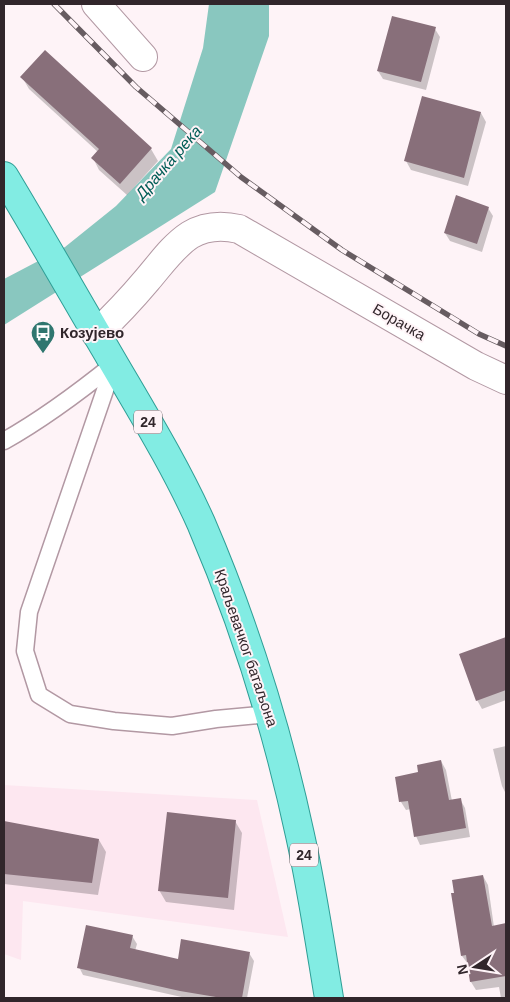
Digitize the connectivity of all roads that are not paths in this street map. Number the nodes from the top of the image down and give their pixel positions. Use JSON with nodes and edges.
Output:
{"nodes":[{"id":1,"x":96,"y":4,"type":"edge"},
{"id":2,"x":143,"y":57,"type":"dead end"},
{"id":3,"x":4,"y":176,"type":"edge"},
{"id":4,"x":94,"y":329,"type":"junction"},
{"id":5,"x":114,"y":364,"type":"junction"},
{"id":6,"x":506,"y":380,"type":"edge"},
{"id":7,"x":4,"y":441,"type":"edge"},
{"id":8,"x":270,"y":714,"type":"junction"},
{"id":9,"x":329,"y":998,"type":"edge"}],
"edges":[{"from":1,"to":2,"type":"street"},
{"from":3,"to":4,"type":"main road","number":"24"},
{"from":4,"to":5,"type":"main road","name":"Краљевачког батаљона","number":"24"},
{"from":4,"to":6,"type":"street","name":"Борачка"},
{"from":5,"to":7,"type":"lane"},
{"from":5,"to":8,"type":"main road","name":"Краљевачког батаљона","number":"24"},
{"from":5,"to":8,"type":"lane"},
{"from":8,"to":9,"type":"main road","name":"Краљевачког батаљона","number":"24"}]}
